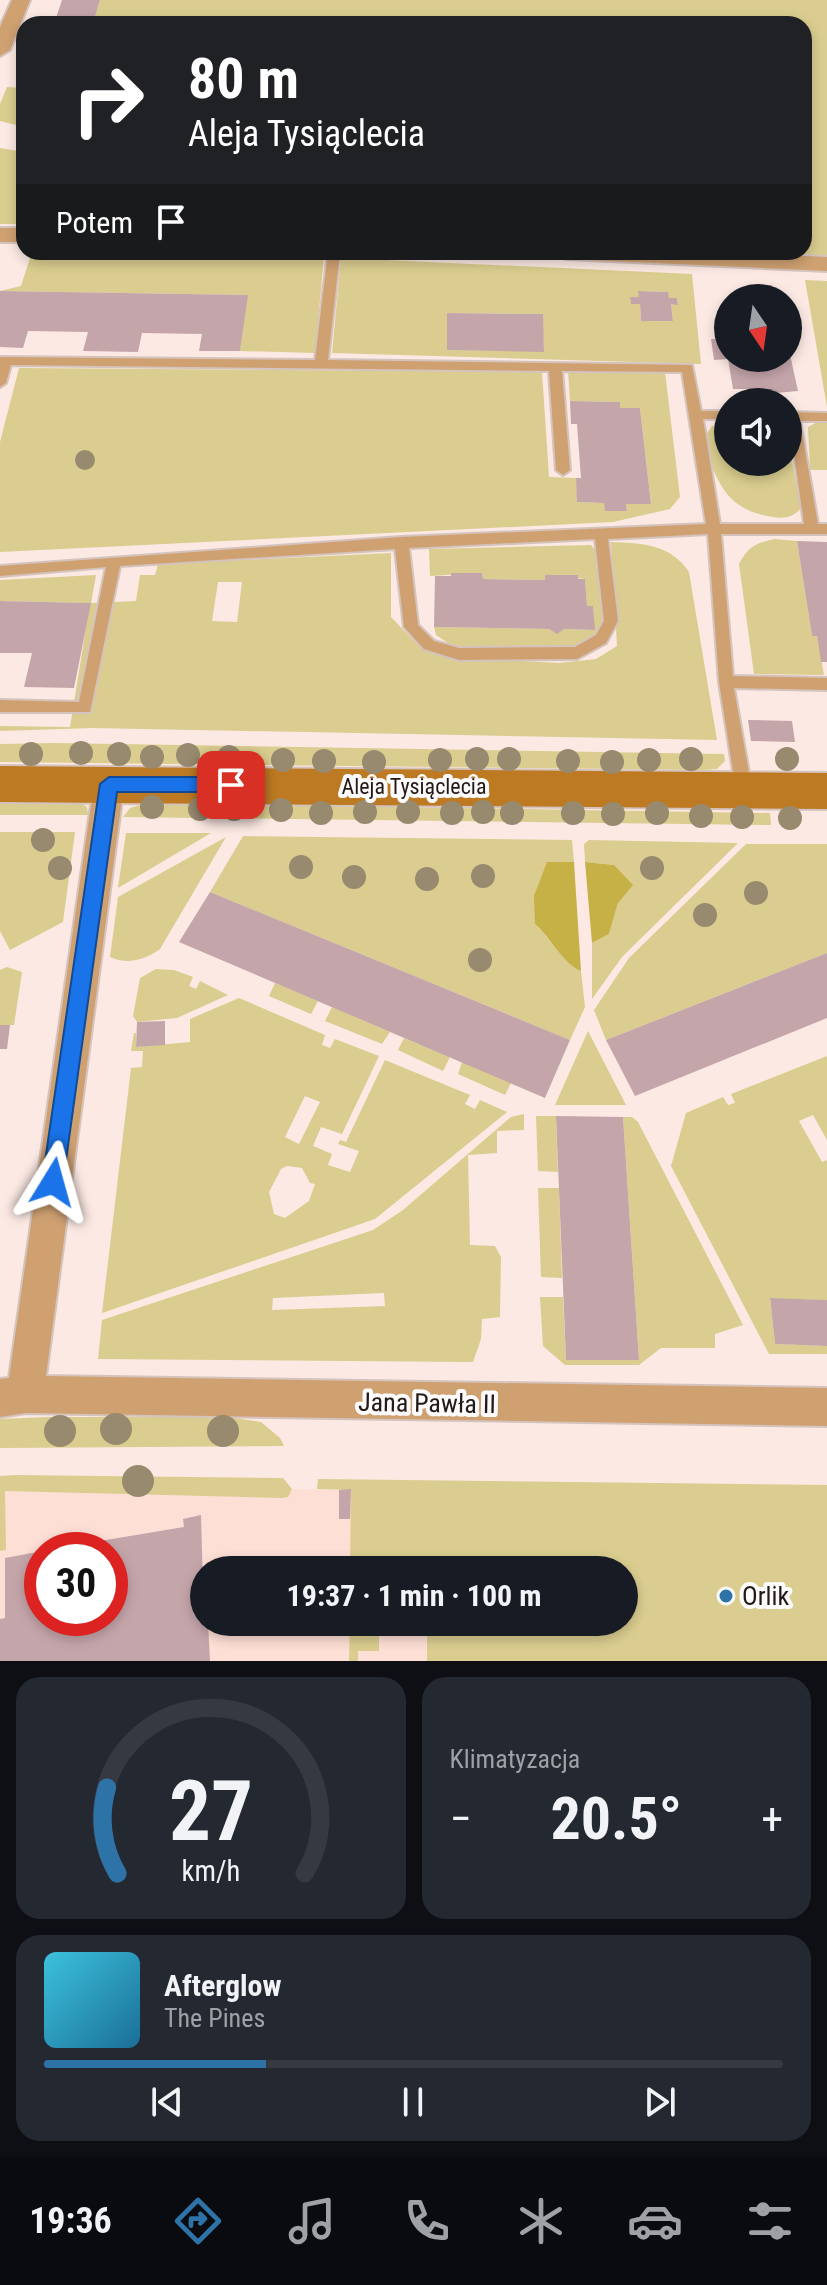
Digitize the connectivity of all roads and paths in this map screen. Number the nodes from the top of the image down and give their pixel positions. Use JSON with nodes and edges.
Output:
{"nodes":[{"id":1,"x":21,"y":0,"type":"edge"},
{"id":2,"x":1,"y":47,"type":"edge"},
{"id":3,"x":333,"y":260,"type":"edge"},
{"id":4,"x":740,"y":260,"type":"edge"},
{"id":5,"x":827,"y":264,"type":"edge"},
{"id":6,"x":3,"y":361,"type":"edge"},
{"id":7,"x":321,"y":364,"type":"junction"},
{"id":8,"x":555,"y":368,"type":"junction"},
{"id":9,"x":0,"y":383,"type":"edge"},
{"id":10,"x":694,"y":415,"type":"junction"},
{"id":11,"x":714,"y":415,"type":"edge"},
{"id":12,"x":802,"y":416,"type":"edge"},
{"id":13,"x":827,"y":417,"type":"edge"},
{"id":14,"x":802,"y":462,"type":"edge"},
{"id":15,"x":563,"y":470,"type":"dead end"},
{"id":16,"x":819,"y":528,"type":"edge"},
{"id":17,"x":714,"y":529,"type":"junction"},
{"id":18,"x":601,"y":534,"type":"junction"},
{"id":19,"x":401,"y":542,"type":"junction"},
{"id":20,"x":114,"y":561,"type":"junction"},
{"id":21,"x":0,"y":571,"type":"edge"},
{"id":22,"x":726,"y":682,"type":"junction"},
{"id":23,"x":827,"y":684,"type":"edge"},
{"id":24,"x":0,"y":706,"type":"edge"},
{"id":25,"x":0,"y":784,"type":"edge"},
{"id":26,"x":109,"y":784,"type":"junction"},
{"id":27,"x":744,"y":790,"type":"junction"},
{"id":28,"x":827,"y":791,"type":"edge"},
{"id":29,"x":13,"y":1396,"type":"edge"},
{"id":30,"x":827,"y":1407,"type":"edge"}],
"edges":[{"from":1,"to":2,"type":"street"},
{"from":3,"to":7,"type":"lane"},
{"from":4,"to":5,"type":"street"},
{"from":6,"to":7,"type":"lane"},
{"from":6,"to":9,"type":"lane"},
{"from":7,"to":8,"type":"lane"},
{"from":8,"to":10,"type":"lane"},
{"from":8,"to":15,"type":"lane"},
{"from":10,"to":11,"type":"lane"},
{"from":10,"to":17,"type":"lane"},
{"from":12,"to":13,"type":"lane"},
{"from":14,"to":16,"type":"lane"},
{"from":16,"to":17,"type":"lane"},
{"from":17,"to":18,"type":"lane"},
{"from":17,"to":22,"type":"lane"},
{"from":18,"to":19,"type":"lane"},
{"from":18,"to":19,"type":"lane"},
{"from":19,"to":20,"type":"lane"},
{"from":20,"to":21,"type":"lane"},
{"from":20,"to":24,"type":"lane"},
{"from":22,"to":23,"type":"lane"},
{"from":22,"to":27,"type":"lane"},
{"from":25,"to":26,"type":"street","name":"Aleja Tysiąclecia"},
{"from":26,"to":27,"type":"street","name":"Aleja Tysiąclecia"},
{"from":26,"to":29,"type":"street","name":"Jana Pawła II"},
{"from":27,"to":28,"type":"street","name":"Aleja Tysiąclecia"},
{"from":29,"to":30,"type":"street","name":"Jana Pawła II"}]}
